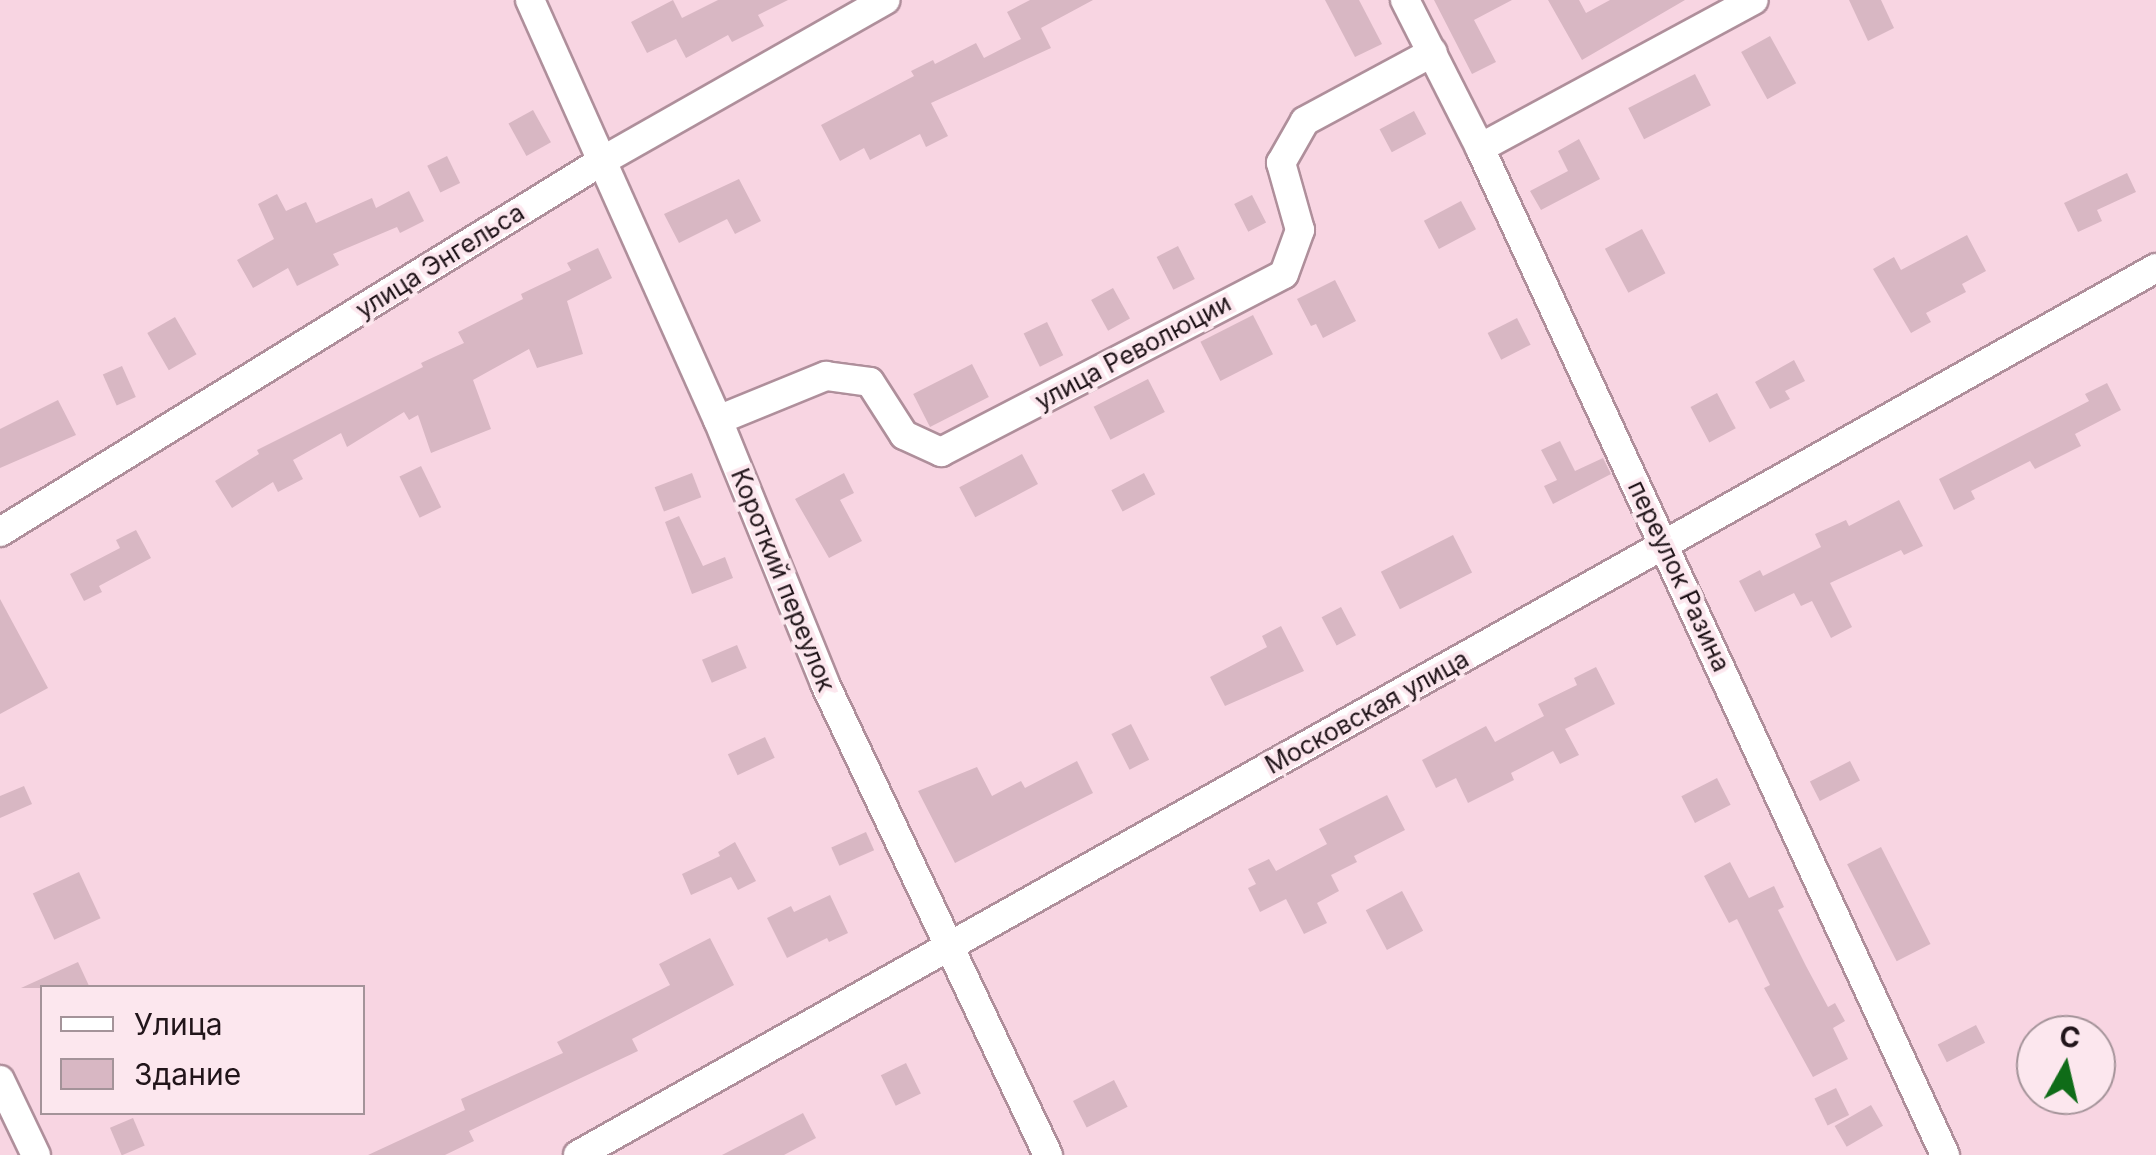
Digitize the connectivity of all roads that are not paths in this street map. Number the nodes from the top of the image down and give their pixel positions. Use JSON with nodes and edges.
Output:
{"nodes":[{"id":1,"x":530,"y":0,"type":"edge"},
{"id":2,"x":886,"y":0,"type":"edge"},
{"id":3,"x":1405,"y":0,"type":"edge"},
{"id":4,"x":1754,"y":0,"type":"edge"},
{"id":5,"x":1434,"y":52,"type":"junction"},
{"id":6,"x":1480,"y":148,"type":"junction"},
{"id":7,"x":602,"y":161,"type":"junction"},
{"id":8,"x":2156,"y":268,"type":"edge"},
{"id":9,"x":718,"y":420,"type":"junction"},
{"id":10,"x":0,"y":532,"type":"edge"},
{"id":11,"x":1664,"y":544,"type":"junction"},
{"id":12,"x":952,"y":946,"type":"junction"},
{"id":13,"x":0,"y":1080,"type":"edge"},
{"id":14,"x":36,"y":1155,"type":"edge"},
{"id":15,"x":578,"y":1155,"type":"edge"},
{"id":16,"x":1048,"y":1155,"type":"edge"},
{"id":17,"x":1945,"y":1155,"type":"edge"}],
"edges":[{"from":1,"to":7,"type":"street","name":"Короткий переулок"},
{"from":2,"to":7,"type":"street","name":"улица Энгельса"},
{"from":3,"to":5,"type":"street","name":"переулок Разина"},
{"from":4,"to":6,"type":"street"},
{"from":5,"to":6,"type":"street","name":"переулок Разина"},
{"from":5,"to":9,"type":"street","name":"улица Революции"},
{"from":6,"to":11,"type":"street","name":"переулок Разина"},
{"from":7,"to":9,"type":"street","name":"Короткий переулок"},
{"from":7,"to":10,"type":"street","name":"улица Энгельса"},
{"from":8,"to":11,"type":"street","name":"Московская улица"},
{"from":9,"to":12,"type":"street","name":"Короткий переулок"},
{"from":11,"to":12,"type":"street","name":"Московская улица"},
{"from":11,"to":17,"type":"street","name":"переулок Разина"},
{"from":12,"to":15,"type":"street","name":"Московская улица"},
{"from":12,"to":16,"type":"street","name":"Короткий переулок"},
{"from":13,"to":14,"type":"street"}]}
